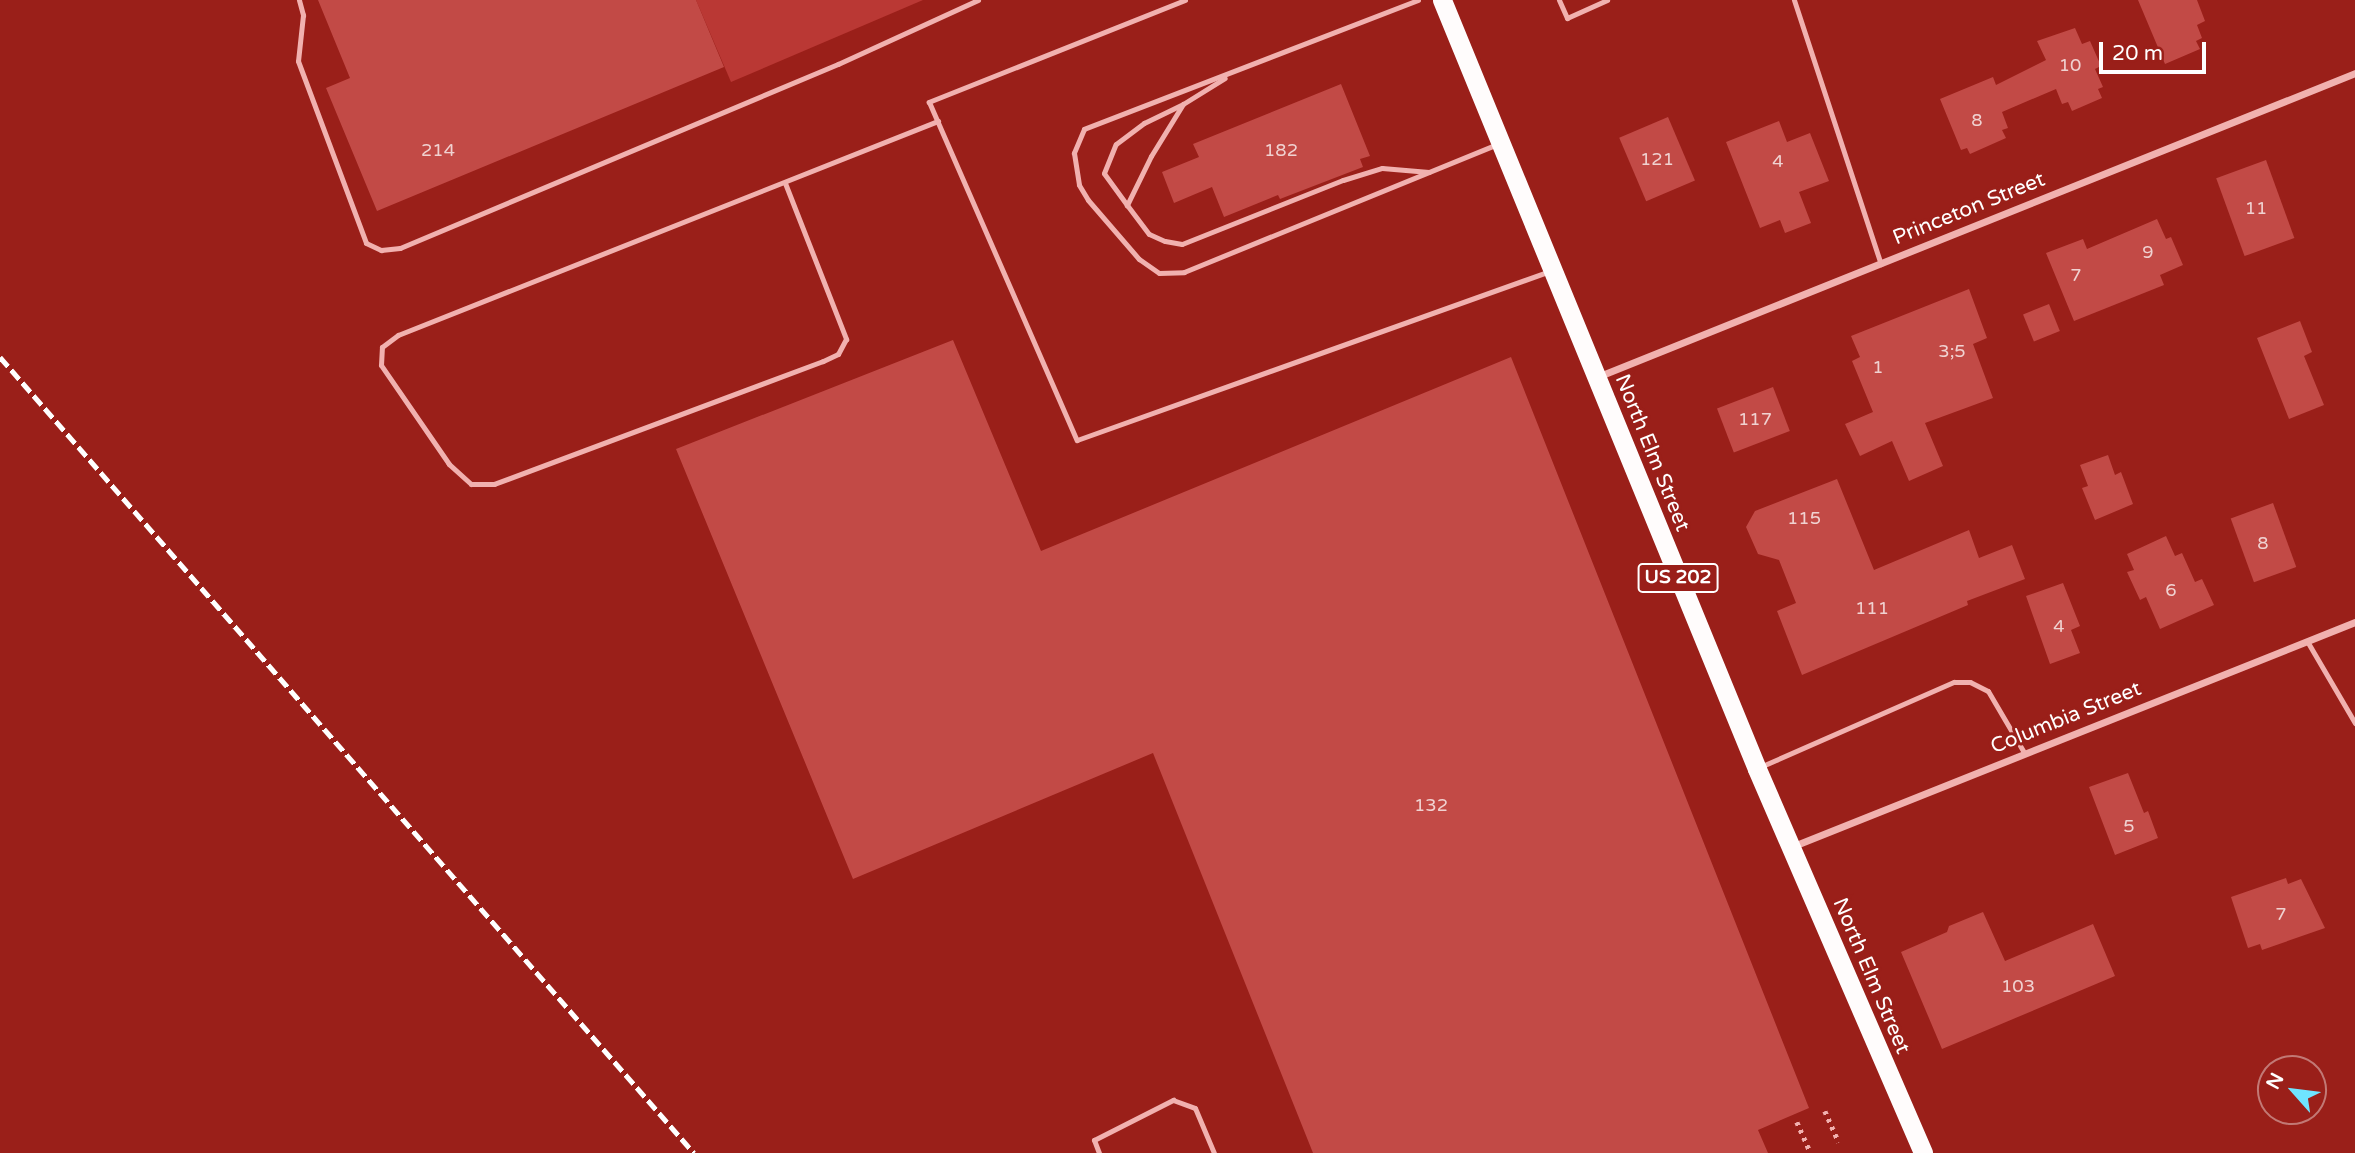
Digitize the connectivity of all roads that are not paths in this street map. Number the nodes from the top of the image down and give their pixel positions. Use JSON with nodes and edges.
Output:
{"nodes":[{"id":1,"x":299,"y":0,"type":"edge"},
{"id":2,"x":978,"y":0,"type":"edge"},
{"id":3,"x":1185,"y":0,"type":"edge"},
{"id":4,"x":1418,"y":0,"type":"edge"},
{"id":5,"x":1442,"y":0,"type":"edge"},
{"id":6,"x":1559,"y":0,"type":"edge"},
{"id":7,"x":1607,"y":0,"type":"edge"},
{"id":8,"x":1794,"y":0,"type":"edge"},
{"id":9,"x":1237,"y":71,"type":"junction"},
{"id":10,"x":2355,"y":73,"type":"edge"},
{"id":11,"x":1183,"y":104,"type":"junction"},
{"id":12,"x":938,"y":121,"type":"junction"},
{"id":13,"x":1500,"y":143,"type":"junction"},
{"id":14,"x":1430,"y":172,"type":"junction"},
{"id":15,"x":785,"y":183,"type":"junction"},
{"id":16,"x":1127,"y":205,"type":"junction"},
{"id":17,"x":1881,"y":264,"type":"junction"},
{"id":18,"x":1553,"y":270,"type":"junction"},
{"id":19,"x":1597,"y":377,"type":"junction"},
{"id":20,"x":2355,"y":622,"type":"edge"},
{"id":21,"x":2307,"y":641,"type":"junction"},
{"id":22,"x":2355,"y":723,"type":"edge"},
{"id":23,"x":2025,"y":754,"type":"junction"},
{"id":24,"x":1757,"y":769,"type":"junction"},
{"id":25,"x":1790,"y":848,"type":"junction"},
{"id":26,"x":1099,"y":1153,"type":"edge"},
{"id":27,"x":1214,"y":1153,"type":"edge"},
{"id":28,"x":1923,"y":1153,"type":"edge"}],
"edges":[{"from":1,"to":2,"type":"lane"},
{"from":3,"to":12,"type":"lane"},
{"from":4,"to":9,"type":"lane"},
{"from":5,"to":13,"type":"highway","name":"North Elm Street","number":"US 202"},
{"from":6,"to":7,"type":"lane"},
{"from":8,"to":17,"type":"lane"},
{"from":9,"to":11,"type":"lane"},
{"from":9,"to":14,"type":"lane"},
{"from":10,"to":17,"type":"street","name":"Princeton Street"},
{"from":11,"to":16,"type":"lane"},
{"from":11,"to":16,"type":"lane"},
{"from":12,"to":15,"type":"lane"},
{"from":12,"to":18,"type":"lane"},
{"from":13,"to":14,"type":"lane"},
{"from":13,"to":18,"type":"highway","name":"North Elm Street","number":"US 202"},
{"from":14,"to":16,"type":"lane"},
{"from":15,"to":15,"type":"lane"},
{"from":17,"to":19,"type":"street","name":"Princeton Street"},
{"from":18,"to":19,"type":"highway","name":"North Elm Street","number":"US 202"},
{"from":19,"to":24,"type":"highway","name":"North Elm Street","number":"US 202"},
{"from":20,"to":21,"type":"street","name":"Columbia Street"},
{"from":21,"to":22,"type":"lane"},
{"from":21,"to":23,"type":"street","name":"Columbia Street"},
{"from":23,"to":24,"type":"lane"},
{"from":23,"to":25,"type":"street","name":"Columbia Street"},
{"from":24,"to":25,"type":"highway","name":"North Elm Street","number":"US 202"},
{"from":25,"to":28,"type":"highway","name":"North Elm Street","number":"US 202"},
{"from":26,"to":27,"type":"lane"}]}
